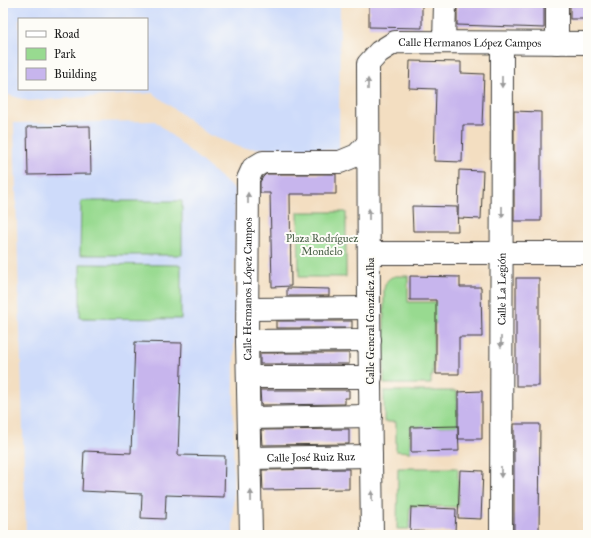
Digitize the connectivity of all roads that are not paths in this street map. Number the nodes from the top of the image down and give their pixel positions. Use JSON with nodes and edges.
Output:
{"nodes":[{"id":1,"x":445,"y":3,"type":"edge"},
{"id":2,"x":557,"y":3,"type":"edge"},
{"id":3,"x":444,"y":42,"type":"junction"},
{"id":4,"x":502,"y":42,"type":"junction"},
{"id":5,"x":557,"y":43,"type":"junction"},
{"id":6,"x":588,"y":43,"type":"edge"},
{"id":7,"x":368,"y":143,"type":"junction"},
{"id":8,"x":369,"y":253,"type":"junction"},
{"id":9,"x":502,"y":253,"type":"junction"},
{"id":10,"x":588,"y":253,"type":"edge"},
{"id":11,"x":248,"y":308,"type":"junction"},
{"id":12,"x":369,"y":308,"type":"junction"},
{"id":13,"x":370,"y":340,"type":"junction"},
{"id":14,"x":247,"y":341,"type":"junction"},
{"id":15,"x":248,"y":377,"type":"junction"},
{"id":16,"x":371,"y":377,"type":"junction"},
{"id":17,"x":371,"y":416,"type":"junction"},
{"id":18,"x":249,"y":418,"type":"junction"},
{"id":19,"x":372,"y":456,"type":"junction"},
{"id":20,"x":250,"y":458,"type":"junction"},
{"id":21,"x":252,"y":535,"type":"edge"},
{"id":22,"x":372,"y":535,"type":"edge"},
{"id":23,"x":501,"y":535,"type":"edge"}],
"edges":[{"from":1,"to":3,"type":"street"},
{"from":2,"to":5,"type":"street"},
{"from":3,"to":4,"type":"street","name":"Calle Hermanos López Campos"},
{"from":7,"to":3,"type":"street","name":"Calle Hermanos López Campos","one_way":true},
{"from":4,"to":5,"type":"street","name":"Calle Hermanos López Campos"},
{"from":4,"to":9,"type":"street","name":"Calle La Legión","one_way":true},
{"from":5,"to":6,"type":"street","name":"Calle Hermanos López Campos"},
{"from":8,"to":7,"type":"street","name":"Calle Hermanos López Campos","one_way":true},
{"from":11,"to":7,"type":"street","name":"Calle Hermanos López Campos","one_way":true},
{"from":8,"to":9,"type":"street","name":"Calle General González Alba"},
{"from":8,"to":12,"type":"street","name":"Calle General González Alba"},
{"from":9,"to":10,"type":"street","name":"Calle General González Alba"},
{"from":9,"to":23,"type":"street","name":"Calle La Legión","one_way":true},
{"from":11,"to":12,"type":"street"},
{"from":11,"to":14,"type":"street","name":"Calle Hermanos López Campos"},
{"from":12,"to":13,"type":"street","name":"Calle General González Alba"},
{"from":13,"to":14,"type":"street"},
{"from":13,"to":16,"type":"street","name":"Calle General González Alba"},
{"from":14,"to":15,"type":"street","name":"Calle Hermanos López Campos"},
{"from":15,"to":16,"type":"street"},
{"from":15,"to":18,"type":"street","name":"Calle Hermanos López Campos"},
{"from":16,"to":17,"type":"street","name":"Calle General González Alba"},
{"from":17,"to":18,"type":"street"},
{"from":17,"to":19,"type":"street","name":"Calle General González Alba"},
{"from":18,"to":20,"type":"street","name":"Calle Hermanos López Campos"},
{"from":19,"to":20,"type":"street","name":"Calle José Ruiz Ruz"},
{"from":22,"to":19,"type":"street","name":"Calle General González Alba","one_way":true},
{"from":21,"to":20,"type":"street","name":"Calle Hermanos López Campos","one_way":true}]}
